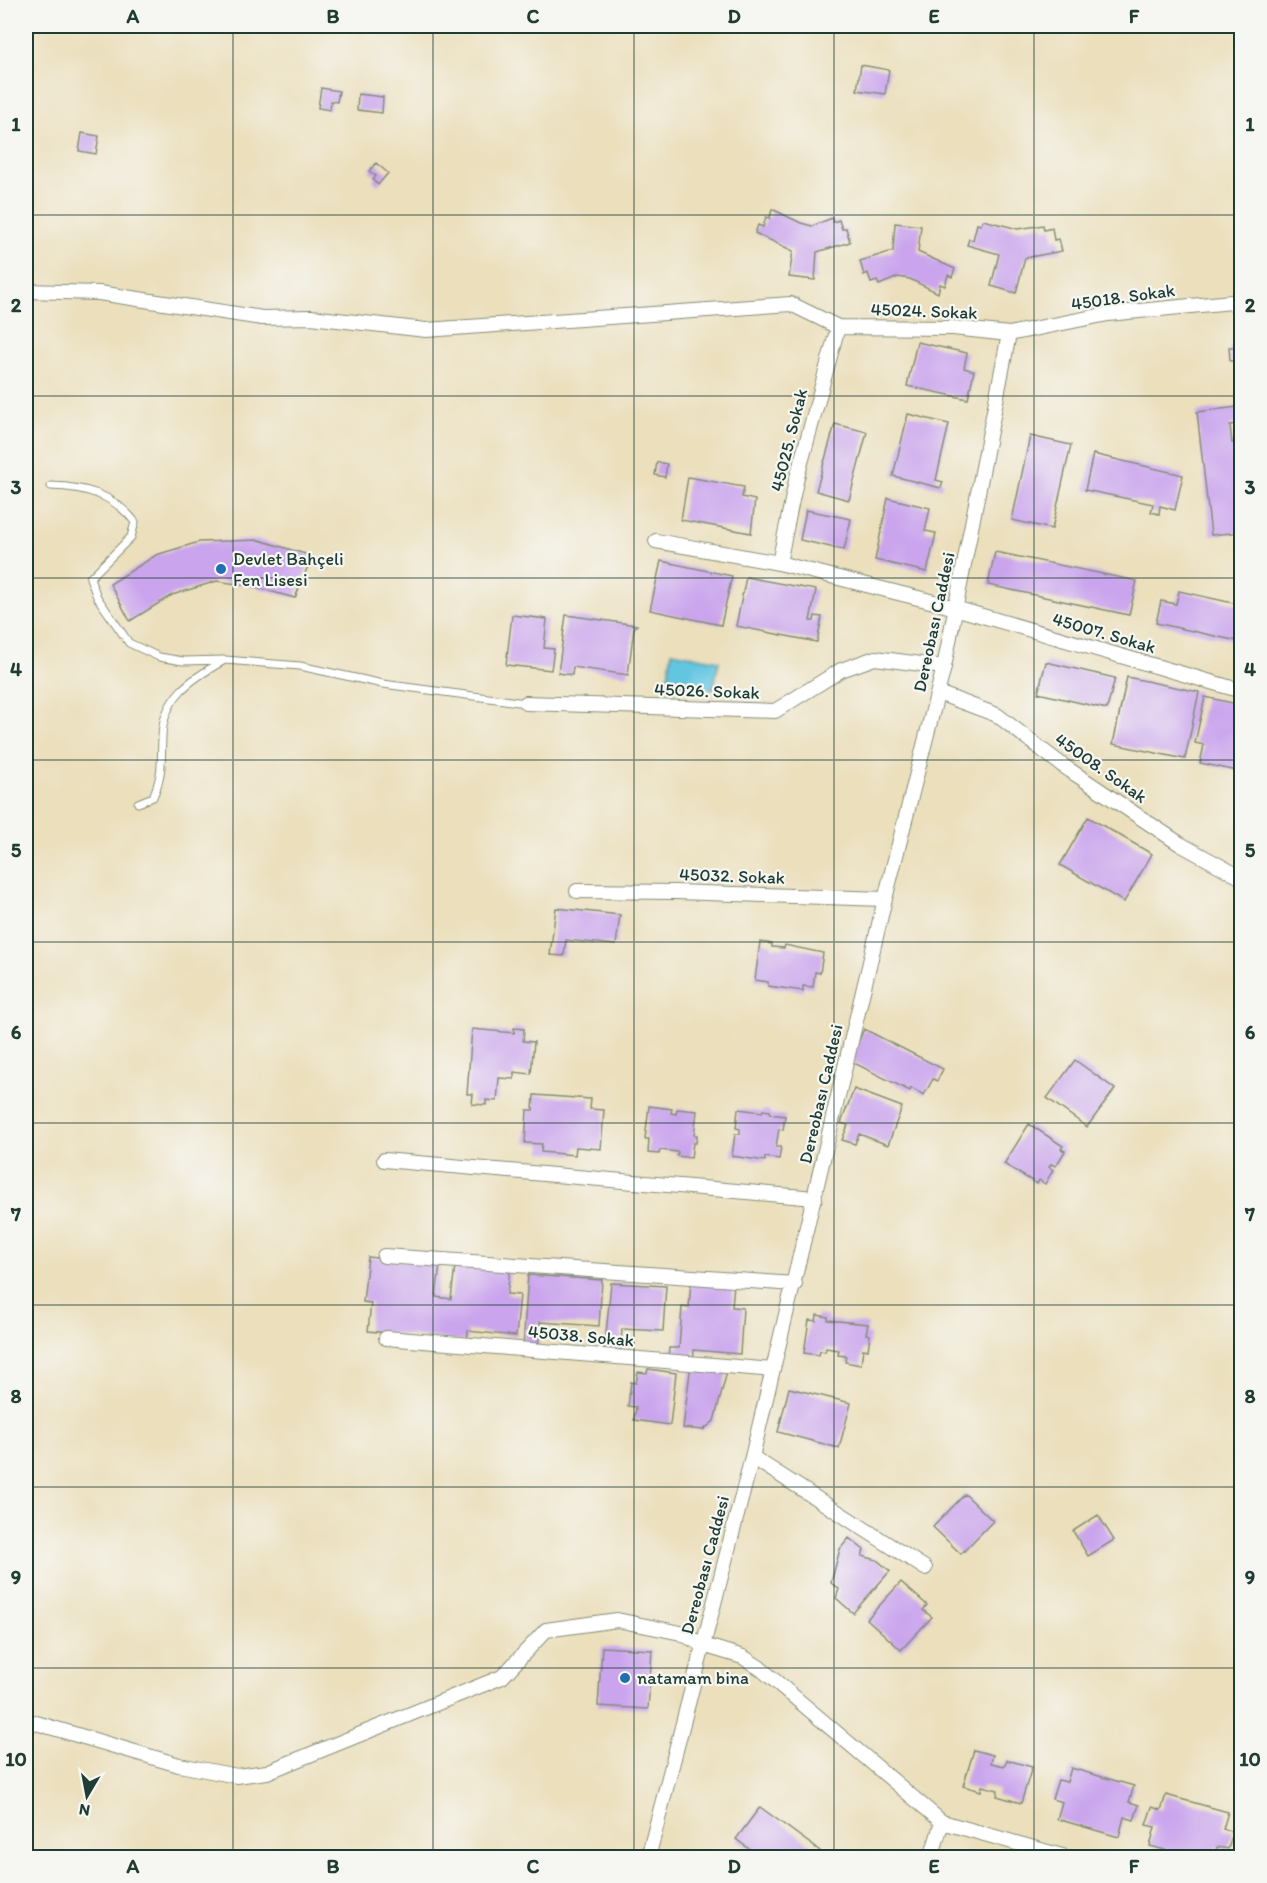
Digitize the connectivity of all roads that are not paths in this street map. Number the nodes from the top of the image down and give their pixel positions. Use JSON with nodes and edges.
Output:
{"nodes":[{"id":1,"x":26,"y":291,"type":"edge"},
{"id":2,"x":1242,"y":300,"type":"edge"},
{"id":3,"x":838,"y":327,"type":"junction"},
{"id":4,"x":1009,"y":334,"type":"junction"},
{"id":5,"x":51,"y":486,"type":"dead end"},
{"id":6,"x":656,"y":541,"type":"dead end"},
{"id":7,"x":779,"y":563,"type":"junction"},
{"id":8,"x":957,"y":610,"type":"junction"},
{"id":9,"x":225,"y":660,"type":"junction"},
{"id":10,"x":945,"y":667,"type":"junction"},
{"id":11,"x":1242,"y":691,"type":"edge"},
{"id":12,"x":938,"y":693,"type":"junction"},
{"id":13,"x":526,"y":703,"type":"joint"},
{"id":14,"x":138,"y":803,"type":"dead end"},
{"id":15,"x":1242,"y":878,"type":"edge"},
{"id":16,"x":577,"y":891,"type":"dead end"},
{"id":17,"x":885,"y":899,"type":"junction"},
{"id":18,"x":384,"y":1160,"type":"dead end"},
{"id":19,"x":815,"y":1198,"type":"junction"},
{"id":20,"x":384,"y":1256,"type":"dead end"},
{"id":21,"x":795,"y":1284,"type":"junction"},
{"id":22,"x":386,"y":1338,"type":"dead end"},
{"id":23,"x":773,"y":1370,"type":"junction"},
{"id":24,"x":752,"y":1457,"type":"junction"},
{"id":25,"x":925,"y":1568,"type":"dead end"},
{"id":26,"x":704,"y":1645,"type":"junction"},
{"id":27,"x":26,"y":1720,"type":"edge"},
{"id":28,"x":942,"y":1822,"type":"junction"},
{"id":29,"x":648,"y":1857,"type":"edge"},
{"id":30,"x":931,"y":1857,"type":"edge"},
{"id":31,"x":1069,"y":1857,"type":"edge"}],
"edges":[{"from":1,"to":3,"type":"street"},
{"from":2,"to":4,"type":"street","name":"45018. Sokak"},
{"from":3,"to":4,"type":"street","name":"45024. Sokak"},
{"from":3,"to":7,"type":"street","name":"45025. Sokak"},
{"from":4,"to":8,"type":"street","name":"Dereobası Caddesi"},
{"from":5,"to":9,"type":"lane"},
{"from":6,"to":7,"type":"street"},
{"from":7,"to":8,"type":"street"},
{"from":8,"to":10,"type":"street","name":"Dereobası Caddesi"},
{"from":8,"to":11,"type":"street","name":"45007. Sokak"},
{"from":9,"to":13,"type":"lane"},
{"from":9,"to":14,"type":"lane"},
{"from":10,"to":12,"type":"street","name":"Dereobası Caddesi"},
{"from":10,"to":13,"type":"street","name":"45026. Sokak"},
{"from":12,"to":15,"type":"street","name":"45008. Sokak"},
{"from":12,"to":17,"type":"street","name":"Dereobası Caddesi"},
{"from":16,"to":17,"type":"street","name":"45032. Sokak"},
{"from":17,"to":19,"type":"street","name":"Dereobası Caddesi"},
{"from":18,"to":19,"type":"street"},
{"from":19,"to":21,"type":"street","name":"Dereobası Caddesi"},
{"from":20,"to":21,"type":"street"},
{"from":21,"to":23,"type":"street","name":"Dereobası Caddesi"},
{"from":22,"to":23,"type":"street","name":"45038. Sokak"},
{"from":23,"to":24,"type":"street","name":"Dereobası Caddesi"},
{"from":24,"to":25,"type":"street"},
{"from":24,"to":26,"type":"street","name":"Dereobası Caddesi"},
{"from":26,"to":27,"type":"street"},
{"from":26,"to":28,"type":"street"},
{"from":26,"to":29,"type":"street","name":"Dereobası Caddesi"},
{"from":28,"to":30,"type":"street"},
{"from":28,"to":31,"type":"street"}]}
